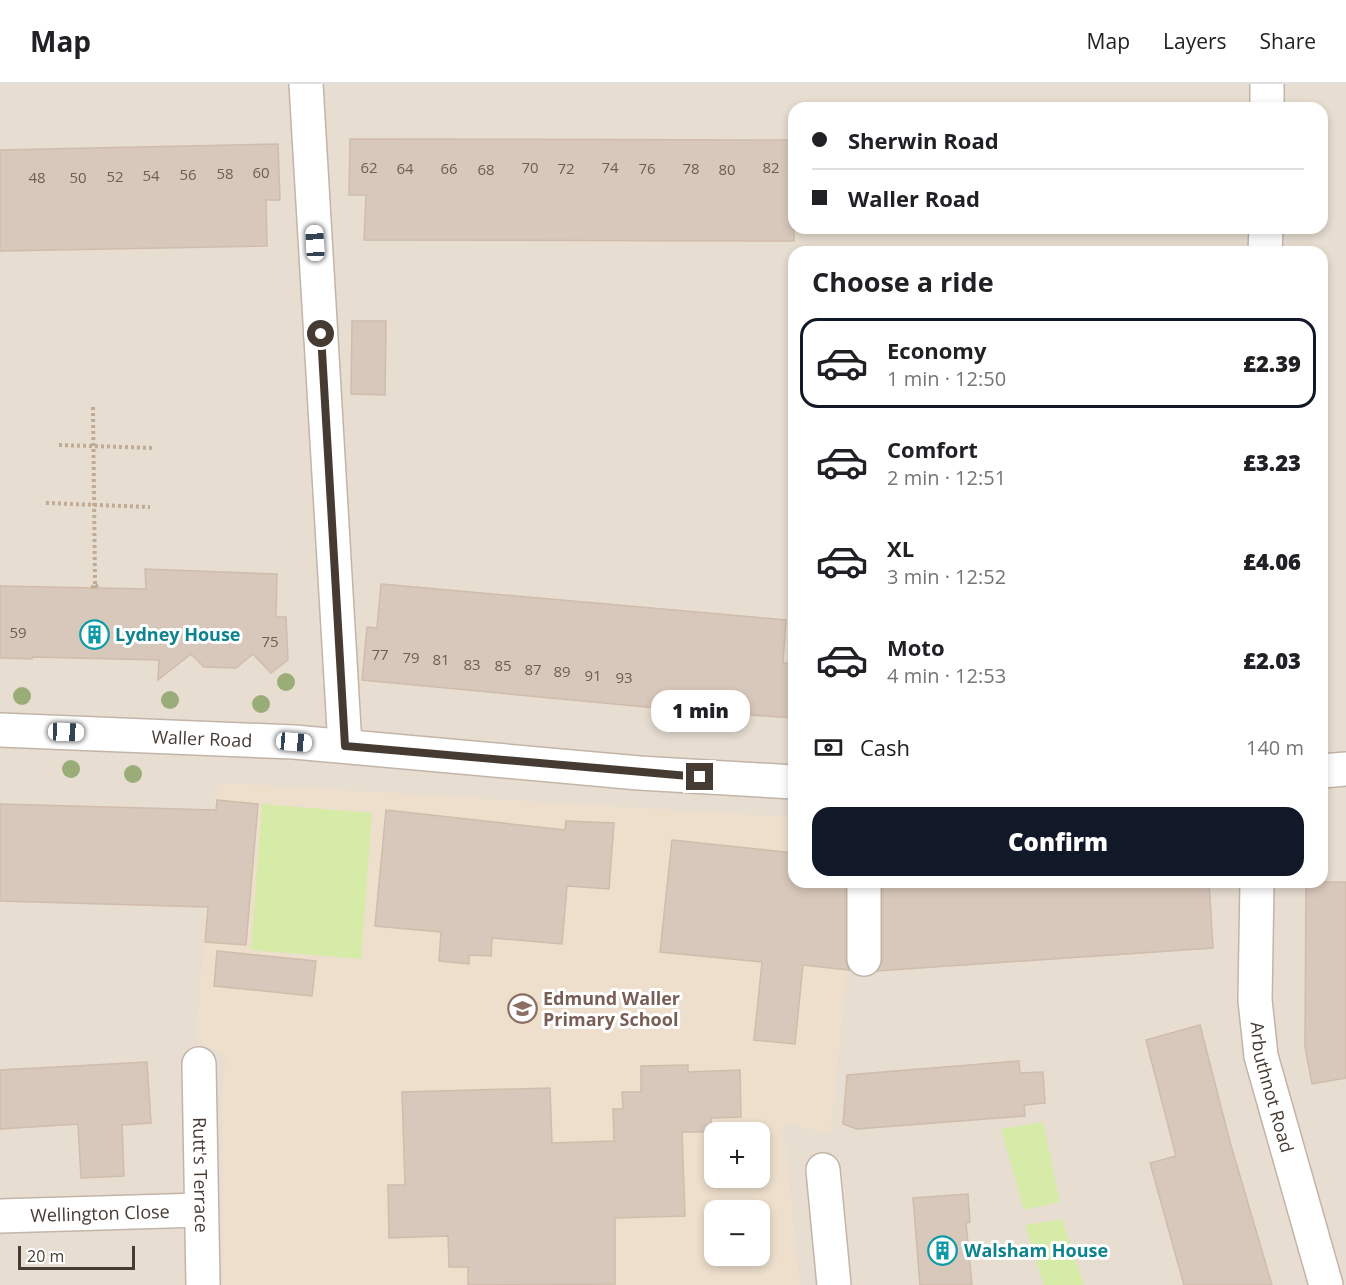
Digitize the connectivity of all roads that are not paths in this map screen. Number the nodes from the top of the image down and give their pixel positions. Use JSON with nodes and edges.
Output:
{"nodes":[{"id":1,"x":306,"y":84,"type":"edge"},
{"id":2,"x":1268,"y":84,"type":"edge"},
{"id":3,"x":1267,"y":102,"type":"edge"},
{"id":4,"x":0,"y":730,"type":"edge"},
{"id":5,"x":345,"y":746,"type":"junction"},
{"id":6,"x":1346,"y":769,"type":"edge"},
{"id":7,"x":1328,"y":770,"type":"edge"},
{"id":8,"x":788,"y":782,"type":"edge"},
{"id":9,"x":864,"y":888,"type":"edge"},
{"id":10,"x":1257,"y":888,"type":"edge"},
{"id":11,"x":864,"y":959,"type":"dead end"},
{"id":12,"x":200,"y":1064,"type":"dead end"},
{"id":13,"x":823,"y":1170,"type":"dead end"},
{"id":14,"x":201,"y":1210,"type":"junction"},
{"id":15,"x":0,"y":1216,"type":"edge"},
{"id":16,"x":203,"y":1285,"type":"edge"},
{"id":17,"x":834,"y":1285,"type":"edge"},
{"id":18,"x":1326,"y":1285,"type":"edge"}],
"edges":[{"from":1,"to":5,"type":"street"},
{"from":2,"to":3,"type":"street"},
{"from":4,"to":5,"type":"street","name":"Waller Road"},
{"from":5,"to":8,"type":"street","name":"Waller Road"},
{"from":6,"to":7,"type":"street"},
{"from":9,"to":11,"type":"street"},
{"from":10,"to":18,"type":"street","name":"Arbuthnot Road"},
{"from":12,"to":14,"type":"street","name":"Rutt's Terrace"},
{"from":13,"to":17,"type":"street"},
{"from":14,"to":15,"type":"street","name":"Wellington Close"},
{"from":14,"to":16,"type":"street","name":"Rutt's Terrace"}]}
